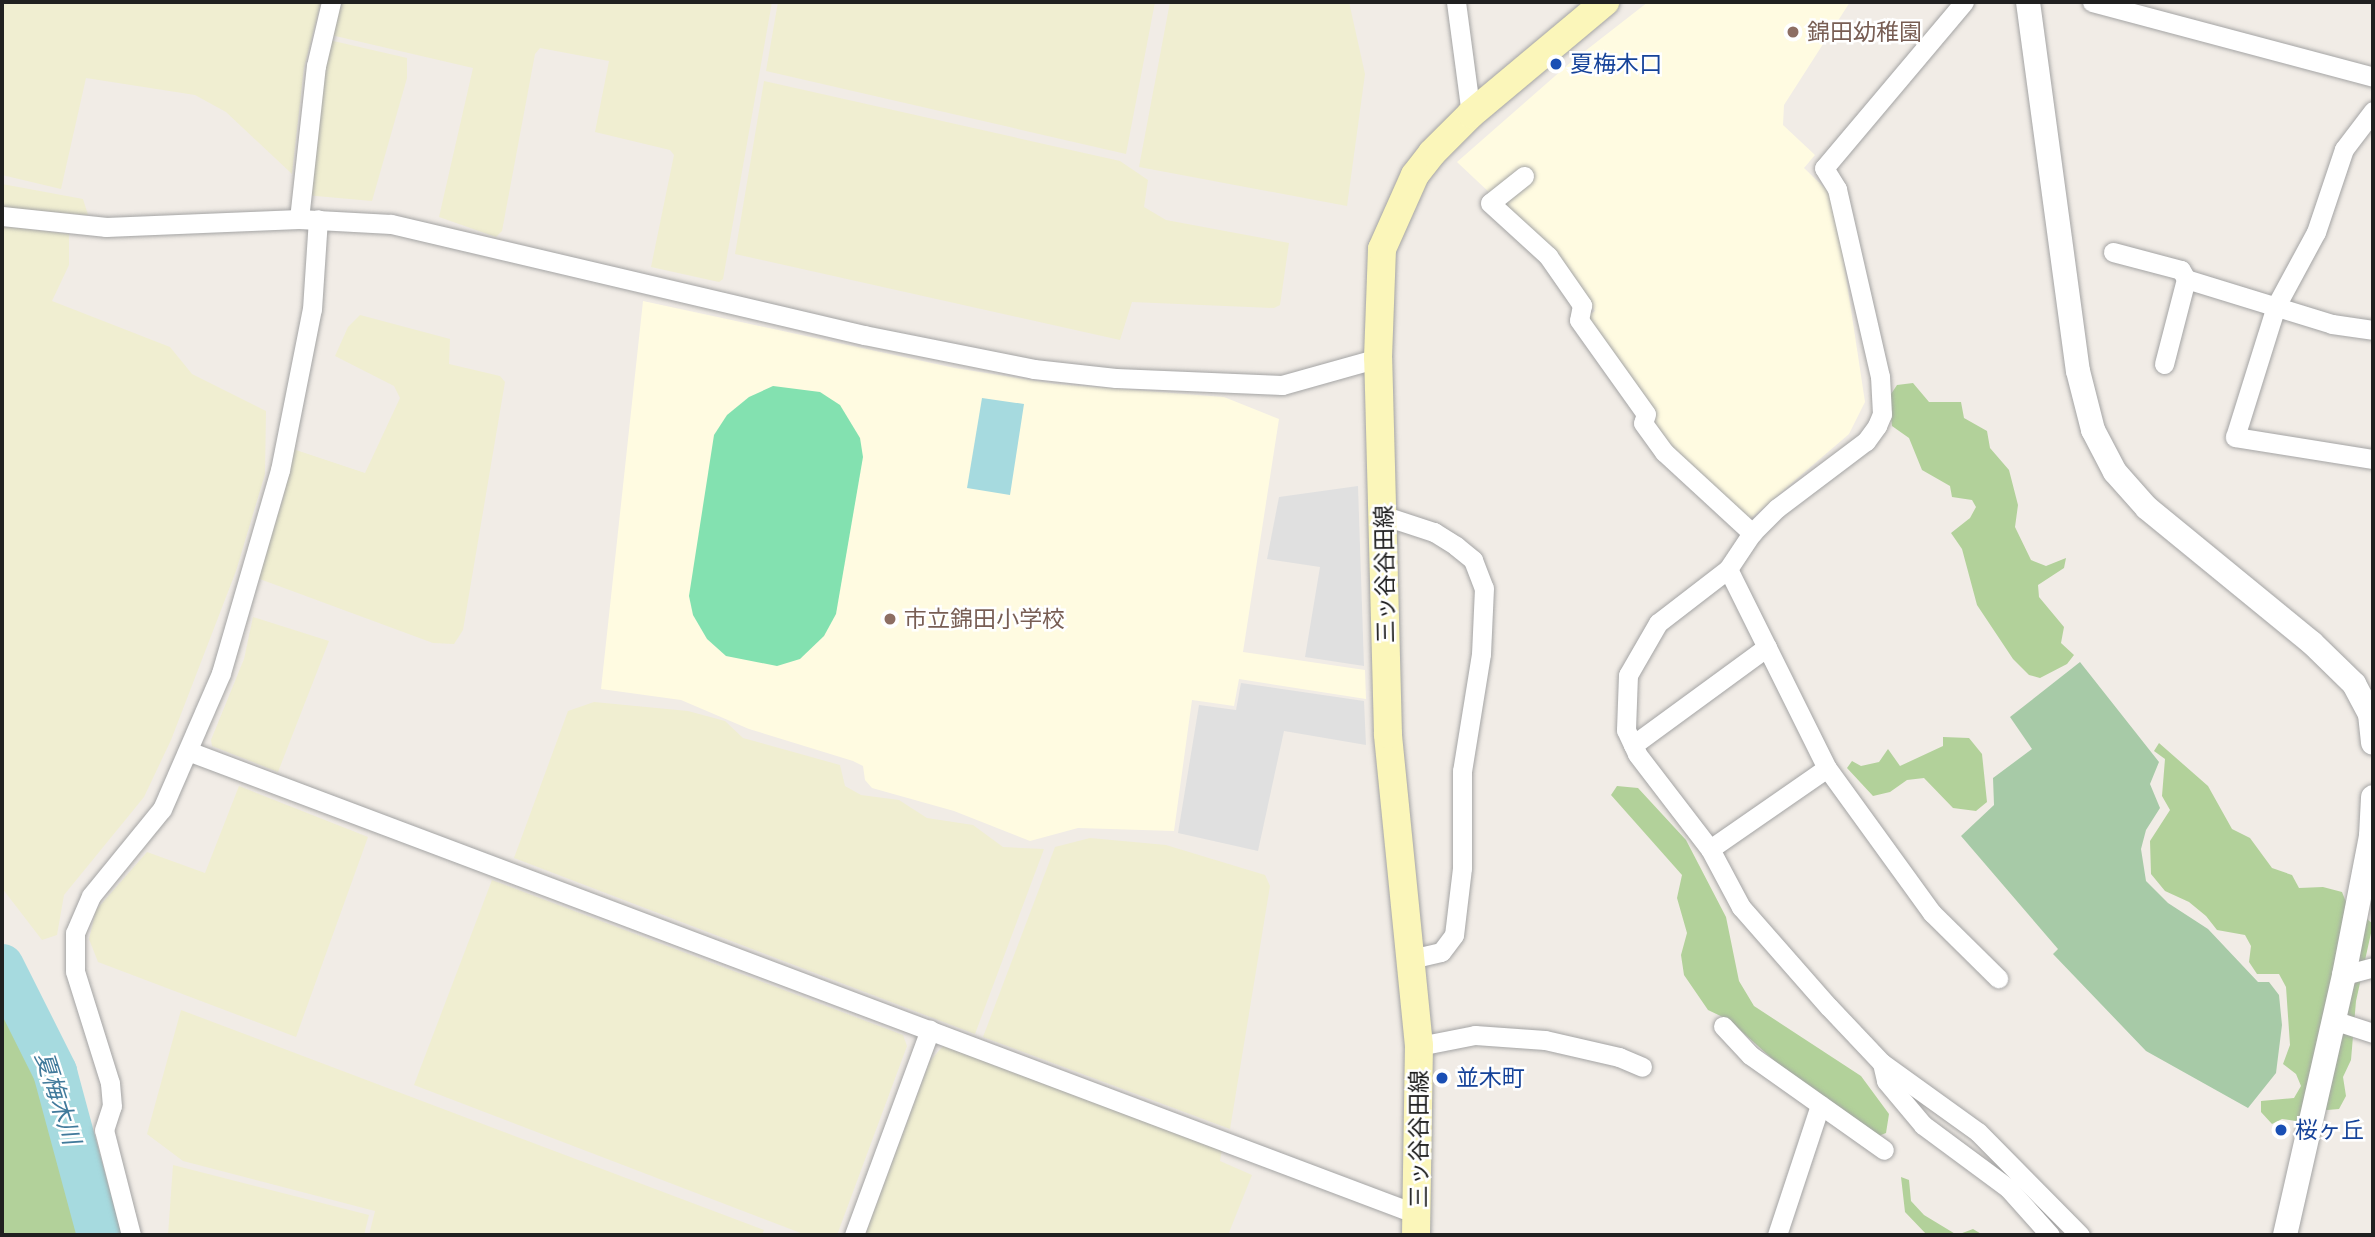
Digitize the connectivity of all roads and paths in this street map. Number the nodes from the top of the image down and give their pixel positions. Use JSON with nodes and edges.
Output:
{"nodes":[{"id":1,"x":331,"y":2,"type":"edge"},
{"id":2,"x":1456,"y":2,"type":"edge"},
{"id":3,"x":1605,"y":2,"type":"edge"},
{"id":4,"x":1964,"y":2,"type":"edge"},
{"id":5,"x":2028,"y":2,"type":"edge"},
{"id":6,"x":2092,"y":2,"type":"edge"},
{"id":7,"x":2373,"y":77,"type":"edge"},
{"id":8,"x":2373,"y":111,"type":"edge"},
{"id":9,"x":1471,"y":114,"type":"junction"},
{"id":10,"x":1524,"y":176,"type":"dead end"},
{"id":11,"x":2,"y":216,"type":"edge"},
{"id":12,"x":308,"y":219,"type":"junction"},
{"id":13,"x":2113,"y":252,"type":"dead end"},
{"id":14,"x":2186,"y":279,"type":"junction"},
{"id":15,"x":2276,"y":306,"type":"junction"},
{"id":16,"x":2373,"y":330,"type":"edge"},
{"id":17,"x":1378,"y":358,"type":"junction"},
{"id":18,"x":2164,"y":364,"type":"dead end"},
{"id":19,"x":2373,"y":459,"type":"edge"},
{"id":20,"x":1384,"y":516,"type":"junction"},
{"id":21,"x":1752,"y":533,"type":"junction"},
{"id":22,"x":1728,"y":569,"type":"junction"},
{"id":23,"x":1767,"y":647,"type":"junction"},
{"id":24,"x":2373,"y":743,"type":"edge"},
{"id":25,"x":1633,"y":745,"type":"junction"},
{"id":26,"x":188,"y":751,"type":"junction"},
{"id":27,"x":1827,"y":768,"type":"junction"},
{"id":28,"x":2373,"y":797,"type":"edge"},
{"id":29,"x":1710,"y":849,"type":"junction"},
{"id":30,"x":1411,"y":959,"type":"junction"},
{"id":31,"x":2373,"y":967,"type":"edge"},
{"id":32,"x":2344,"y":975,"type":"junction"},
{"id":33,"x":1998,"y":978,"type":"dead end"},
{"id":34,"x":2333,"y":1020,"type":"junction"},
{"id":35,"x":1723,"y":1026,"type":"dead end"},
{"id":36,"x":930,"y":1030,"type":"junction"},
{"id":37,"x":2373,"y":1033,"type":"edge"},
{"id":38,"x":1419,"y":1046,"type":"junction"},
{"id":39,"x":1882,"y":1063,"type":"junction"},
{"id":40,"x":1642,"y":1067,"type":"dead end"},
{"id":41,"x":1820,"y":1105,"type":"junction"},
{"id":42,"x":1884,"y":1150,"type":"dead end"},
{"id":43,"x":1417,"y":1225,"type":"edge"},
{"id":44,"x":131,"y":1235,"type":"edge"},
{"id":45,"x":854,"y":1235,"type":"edge"},
{"id":46,"x":1777,"y":1235,"type":"edge"},
{"id":47,"x":2050,"y":1235,"type":"edge"},
{"id":48,"x":2080,"y":1235,"type":"edge"},
{"id":49,"x":2285,"y":1235,"type":"edge"}],
"edges":[{"from":1,"to":12,"type":"street"},
{"from":2,"to":9,"type":"street"},
{"from":3,"to":9,"type":"main road","name":"三ッ谷谷田線"},
{"from":4,"to":21,"type":"street"},
{"from":5,"to":24,"type":"street"},
{"from":6,"to":7,"type":"street"},
{"from":8,"to":15,"type":"street"},
{"from":9,"to":17,"type":"main road","name":"三ッ谷谷田線"},
{"from":10,"to":21,"type":"street"},
{"from":11,"to":12,"type":"street"},
{"from":12,"to":17,"type":"street"},
{"from":12,"to":26,"type":"street"},
{"from":13,"to":14,"type":"street"},
{"from":14,"to":15,"type":"street"},
{"from":14,"to":18,"type":"street"},
{"from":15,"to":16,"type":"street"},
{"from":15,"to":19,"type":"street"},
{"from":17,"to":20,"type":"main road","name":"三ッ谷谷田線"},
{"from":20,"to":30,"type":"main road","name":"三ッ谷谷田線"},
{"from":20,"to":30,"type":"street"},
{"from":21,"to":22,"type":"street"},
{"from":22,"to":23,"type":"street"},
{"from":22,"to":25,"type":"street"},
{"from":23,"to":25,"type":"street"},
{"from":23,"to":27,"type":"street"},
{"from":25,"to":29,"type":"street"},
{"from":26,"to":36,"type":"street"},
{"from":26,"to":44,"type":"street"},
{"from":27,"to":29,"type":"street"},
{"from":27,"to":33,"type":"street"},
{"from":28,"to":32,"type":"street"},
{"from":29,"to":39,"type":"street"},
{"from":30,"to":38,"type":"main road","name":"三ッ谷谷田線"},
{"from":31,"to":32,"type":"street"},
{"from":32,"to":34,"type":"street"},
{"from":34,"to":37,"type":"street"},
{"from":34,"to":49,"type":"street"},
{"from":35,"to":41,"type":"street"},
{"from":36,"to":43,"type":"street"},
{"from":36,"to":45,"type":"street"},
{"from":38,"to":40,"type":"street"},
{"from":38,"to":43,"type":"main road","name":"三ッ谷谷田線"},
{"from":39,"to":47,"type":"street"},
{"from":39,"to":48,"type":"street"},
{"from":41,"to":42,"type":"street"},
{"from":41,"to":46,"type":"street"}]}
